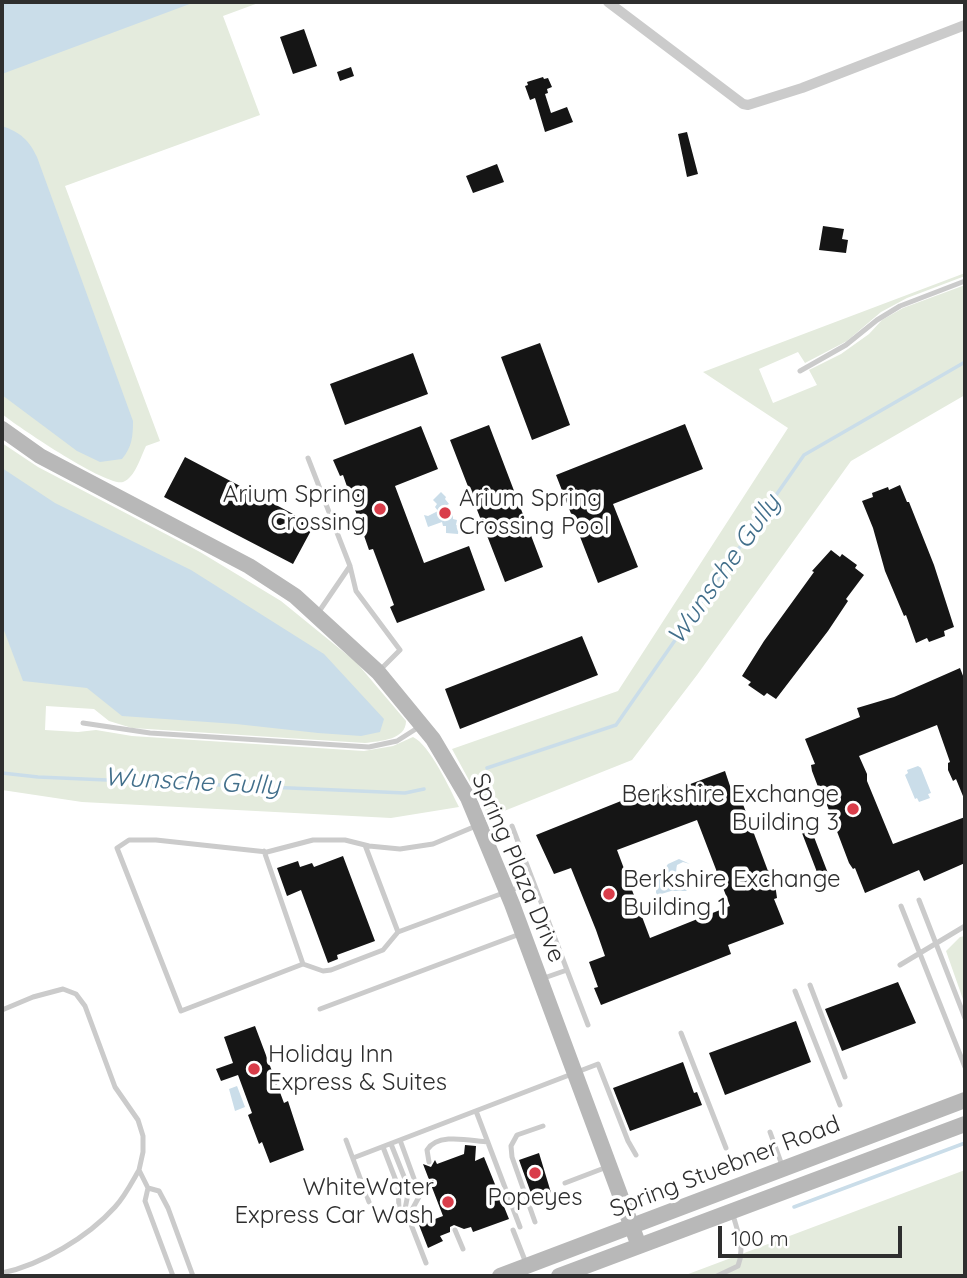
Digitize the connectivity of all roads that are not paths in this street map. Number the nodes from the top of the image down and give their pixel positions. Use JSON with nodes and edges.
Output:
{"nodes":[{"id":1,"x":608,"y":2,"type":"edge"},
{"id":2,"x":965,"y":25,"type":"edge"},
{"id":3,"x":965,"y":281,"type":"edge"},
{"id":4,"x":800,"y":372,"type":"dead end"},
{"id":5,"x":2,"y":429,"type":"edge"},
{"id":6,"x":308,"y":458,"type":"dead end"},
{"id":7,"x":350,"y":566,"type":"junction"},
{"id":8,"x":317,"y":614,"type":"junction"},
{"id":9,"x":378,"y":672,"type":"junction"},
{"id":10,"x":83,"y":723,"type":"dead end"},
{"id":11,"x":421,"y":725,"type":"junction"},
{"id":12,"x":479,"y":824,"type":"junction"},
{"id":13,"x":512,"y":826,"type":"dead end"},
{"id":14,"x":365,"y":845,"type":"junction"},
{"id":15,"x":264,"y":851,"type":"junction"},
{"id":16,"x":533,"y":882,"type":"junction"},
{"id":17,"x":507,"y":892,"type":"junction"},
{"id":18,"x":919,"y":900,"type":"dead end"},
{"id":19,"x":901,"y":906,"type":"dead end"},
{"id":20,"x":965,"y":926,"type":"edge"},
{"id":21,"x":398,"y":932,"type":"junction"},
{"id":22,"x":523,"y":933,"type":"junction"},
{"id":23,"x":937,"y":945,"type":"junction"},
{"id":24,"x":920,"y":953,"type":"junction"},
{"id":25,"x":303,"y":964,"type":"junction"},
{"id":26,"x":900,"y":965,"type":"dead end"},
{"id":27,"x":567,"y":970,"type":"junction"},
{"id":28,"x":541,"y":979,"type":"junction"},
{"id":29,"x":810,"y":985,"type":"dead end"},
{"id":30,"x":795,"y":991,"type":"dead end"},
{"id":31,"x":320,"y":1009,"type":"dead end"},
{"id":32,"x":2,"y":1010,"type":"edge"},
{"id":33,"x":965,"y":1018,"type":"edge"},
{"id":34,"x":588,"y":1025,"type":"dead end"},
{"id":35,"x":681,"y":1033,"type":"dead end"},
{"id":36,"x":965,"y":1067,"type":"edge"},
{"id":37,"x":576,"y":1073,"type":"junction"},
{"id":38,"x":845,"y":1077,"type":"dead end"},
{"id":39,"x":965,"y":1100,"type":"edge"},
{"id":40,"x":840,"y":1105,"type":"dead end"},
{"id":41,"x":476,"y":1111,"type":"junction"},
{"id":42,"x":965,"y":1124,"type":"edge"},
{"id":43,"x":544,"y":1126,"type":"dead end"},
{"id":44,"x":770,"y":1132,"type":"dead end"},
{"id":45,"x":345,"y":1139,"type":"dead end"},
{"id":46,"x":400,"y":1140,"type":"junction"},
{"id":47,"x":488,"y":1142,"type":"junction"},
{"id":48,"x":391,"y":1144,"type":"junction"},
{"id":49,"x":383,"y":1147,"type":"junction"},
{"id":50,"x":726,"y":1148,"type":"dead end"},
{"id":51,"x":636,"y":1155,"type":"dead end"},
{"id":52,"x":353,"y":1158,"type":"junction"},
{"id":53,"x":429,"y":1162,"type":"dead end"},
{"id":54,"x":610,"y":1166,"type":"junction"},
{"id":55,"x":783,"y":1169,"type":"junction"},
{"id":56,"x":139,"y":1170,"type":"junction"},
{"id":57,"x":565,"y":1183,"type":"dead end"},
{"id":58,"x":148,"y":1188,"type":"junction"},
{"id":59,"x":369,"y":1202,"type":"dead end"},
{"id":60,"x":732,"y":1212,"type":"junction"},
{"id":61,"x":408,"y":1217,"type":"junction"},
{"id":62,"x":536,"y":1222,"type":"dead end"},
{"id":63,"x":632,"y":1226,"type":"junction"},
{"id":64,"x":455,"y":1230,"type":"dead end"},
{"id":65,"x":639,"y":1246,"type":"junction"},
{"id":66,"x":463,"y":1249,"type":"dead end"},
{"id":67,"x":426,"y":1263,"type":"dead end"},
{"id":68,"x":527,"y":1266,"type":"junction"},
{"id":69,"x":2,"y":1273,"type":"edge"},
{"id":70,"x":173,"y":1276,"type":"edge"},
{"id":71,"x":193,"y":1276,"type":"edge"},
{"id":72,"x":500,"y":1276,"type":"edge"},
{"id":73,"x":559,"y":1276,"type":"edge"},
{"id":74,"x":717,"y":1276,"type":"edge"}],
"edges":[{"from":1,"to":2,"type":"street"},
{"from":3,"to":4,"type":"lane"},
{"from":5,"to":8,"type":"street","name":"Spring Plaza Drive"},
{"from":6,"to":7,"type":"lane"},
{"from":7,"to":8,"type":"lane"},
{"from":7,"to":9,"type":"lane"},
{"from":8,"to":9,"type":"street","name":"Spring Plaza Drive"},
{"from":9,"to":11,"type":"street","name":"Spring Plaza Drive"},
{"from":10,"to":11,"type":"lane"},
{"from":11,"to":12,"type":"street","name":"Spring Plaza Drive"},
{"from":12,"to":14,"type":"lane"},
{"from":12,"to":17,"type":"street","name":"Spring Plaza Drive"},
{"from":13,"to":16,"type":"lane"},
{"from":14,"to":15,"type":"lane"},
{"from":14,"to":21,"type":"lane"},
{"from":15,"to":25,"type":"lane"},
{"from":15,"to":25,"type":"lane"},
{"from":16,"to":17,"type":"lane"},
{"from":16,"to":27,"type":"lane"},
{"from":17,"to":21,"type":"lane"},
{"from":17,"to":22,"type":"street","name":"Spring Plaza Drive"},
{"from":18,"to":23,"type":"lane"},
{"from":19,"to":24,"type":"lane"},
{"from":20,"to":23,"type":"lane"},
{"from":21,"to":25,"type":"lane"},
{"from":22,"to":28,"type":"street","name":"Spring Plaza Drive"},
{"from":22,"to":31,"type":"lane"},
{"from":23,"to":24,"type":"lane"},
{"from":23,"to":33,"type":"lane"},
{"from":24,"to":26,"type":"lane"},
{"from":24,"to":36,"type":"lane"},
{"from":27,"to":28,"type":"lane"},
{"from":27,"to":34,"type":"lane"},
{"from":28,"to":37,"type":"street","name":"Spring Plaza Drive"},
{"from":29,"to":38,"type":"lane"},
{"from":30,"to":40,"type":"lane"},
{"from":32,"to":56,"type":"lane"},
{"from":35,"to":50,"type":"lane"},
{"from":37,"to":41,"type":"lane"},
{"from":37,"to":51,"type":"lane"},
{"from":37,"to":54,"type":"street","name":"Spring Plaza Drive"},
{"from":39,"to":55,"type":"street","name":"Spring Stuebner Road"},
{"from":41,"to":46,"type":"lane"},
{"from":41,"to":47,"type":"lane"},
{"from":42,"to":60,"type":"street","name":"Spring Stuebner Road"},
{"from":43,"to":62,"type":"lane"},
{"from":44,"to":55,"type":"lane"},
{"from":45,"to":52,"type":"lane"},
{"from":46,"to":48,"type":"lane"},
{"from":46,"to":61,"type":"lane"},
{"from":47,"to":53,"type":"lane"},
{"from":47,"to":68,"type":"lane"},
{"from":48,"to":49,"type":"lane"},
{"from":48,"to":61,"type":"lane"},
{"from":49,"to":52,"type":"lane"},
{"from":49,"to":61,"type":"lane"},
{"from":52,"to":59,"type":"lane"},
{"from":54,"to":57,"type":"lane"},
{"from":54,"to":63,"type":"street","name":"Spring Plaza Drive"},
{"from":55,"to":63,"type":"street","name":"Spring Stuebner Road"},
{"from":56,"to":58,"type":"lane"},
{"from":56,"to":69,"type":"lane"},
{"from":58,"to":70,"type":"lane"},
{"from":58,"to":71,"type":"lane"},
{"from":60,"to":65,"type":"street","name":"Spring Stuebner Road"},
{"from":60,"to":74,"type":"lane"},
{"from":61,"to":67,"type":"lane"},
{"from":63,"to":65,"type":"street","name":"Spring Plaza Drive"},
{"from":63,"to":68,"type":"street","name":"Spring Stuebner Road"},
{"from":64,"to":66,"type":"lane"},
{"from":65,"to":73,"type":"street","name":"Spring Stuebner Road"},
{"from":68,"to":72,"type":"street","name":"Spring Stuebner Road"}]}
